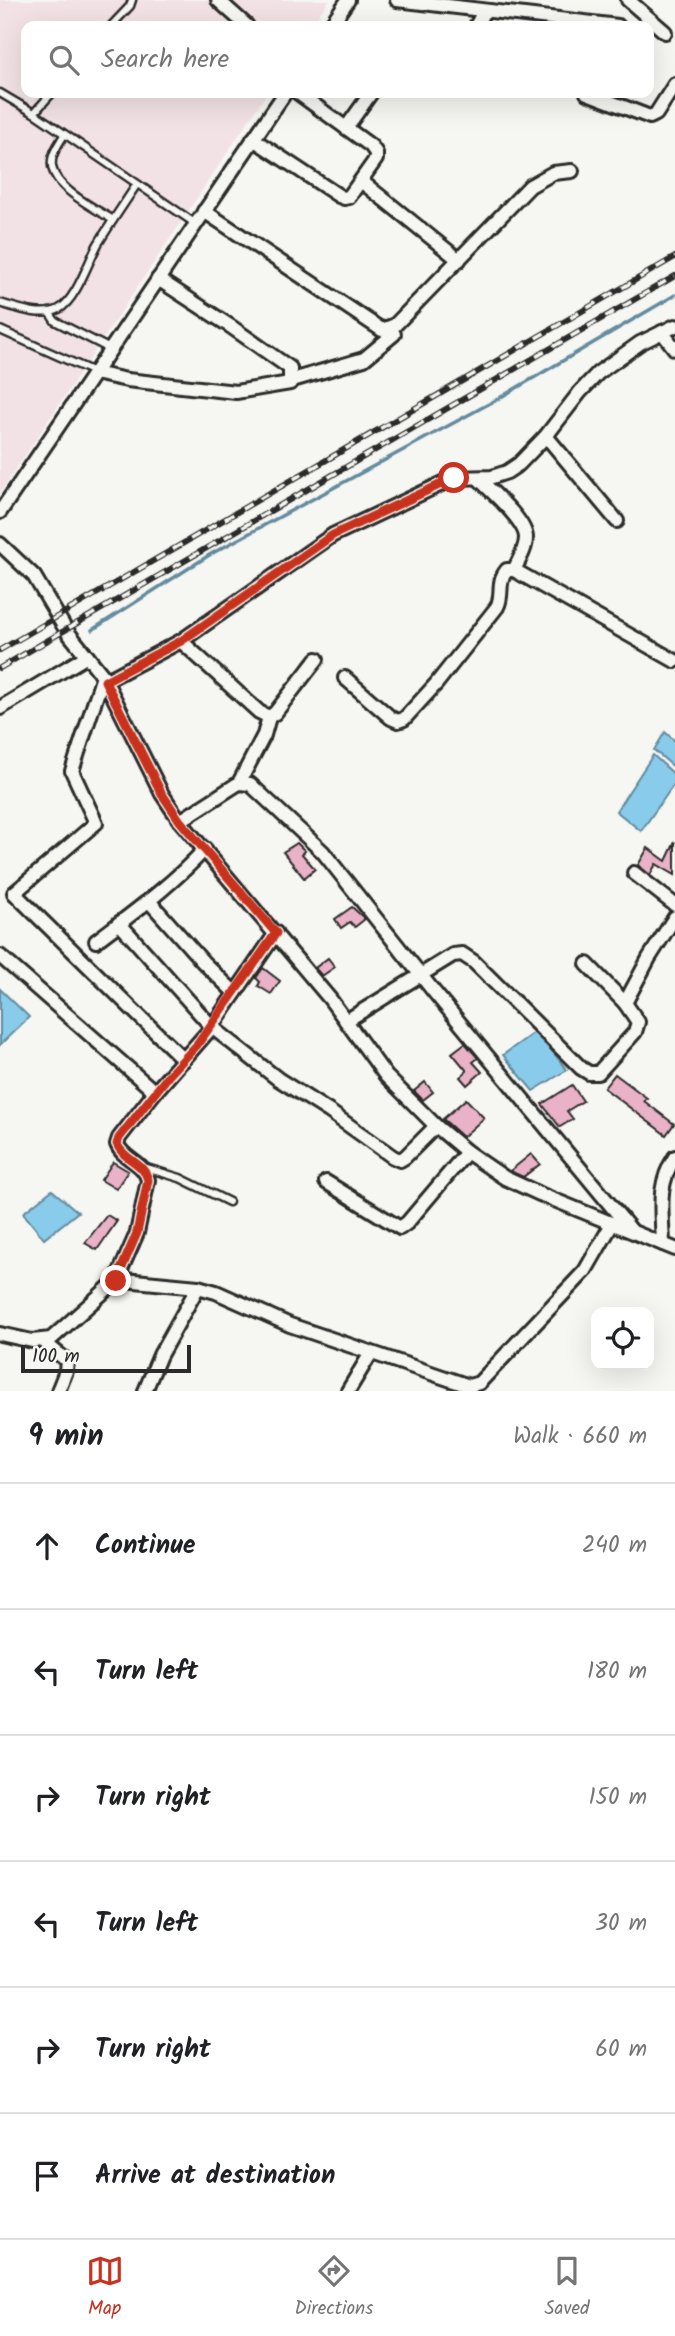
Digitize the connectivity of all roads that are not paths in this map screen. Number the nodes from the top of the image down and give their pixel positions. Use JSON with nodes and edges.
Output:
{"nodes":[{"id":1,"x":132,"y":0,"type":"edge"},
{"id":2,"x":218,"y":0,"type":"edge"},
{"id":3,"x":397,"y":0,"type":"edge"},
{"id":4,"x":494,"y":0,"type":"edge"},
{"id":5,"x":628,"y":0,"type":"edge"},
{"id":6,"x":345,"y":1,"type":"edge"},
{"id":7,"x":484,"y":11,"type":"junction"},
{"id":8,"x":507,"y":13,"type":"junction"},
{"id":9,"x":116,"y":21,"type":"edge"},
{"id":10,"x":241,"y":21,"type":"edge"},
{"id":11,"x":333,"y":21,"type":"edge"},
{"id":12,"x":479,"y":21,"type":"edge"},
{"id":13,"x":544,"y":21,"type":"edge"},
{"id":14,"x":670,"y":33,"type":"edge"},
{"id":15,"x":675,"y":84,"type":"edge"},
{"id":16,"x":0,"y":93,"type":"edge"},
{"id":17,"x":48,"y":98,"type":"edge"},
{"id":18,"x":282,"y":98,"type":"edge"},
{"id":19,"x":305,"y":98,"type":"edge"},
{"id":20,"x":368,"y":98,"type":"edge"},
{"id":21,"x":616,"y":98,"type":"edge"},
{"id":22,"x":34,"y":113,"type":"junction"},
{"id":23,"x":346,"y":128,"type":"junction"},
{"id":24,"x":64,"y":135,"type":"junction"},
{"id":25,"x":253,"y":139,"type":"junction"},
{"id":26,"x":572,"y":171,"type":"dead end"},
{"id":27,"x":361,"y":181,"type":"junction"},
{"id":28,"x":137,"y":184,"type":"junction"},
{"id":29,"x":204,"y":211,"type":"junction"},
{"id":30,"x":113,"y":220,"type":"junction"},
{"id":31,"x":196,"y":223,"type":"junction"},
{"id":32,"x":459,"y":260,"type":"junction"},
{"id":33,"x":158,"y":279,"type":"junction"},
{"id":34,"x":0,"y":303,"type":"edge"},
{"id":35,"x":50,"y":312,"type":"junction"},
{"id":36,"x":675,"y":326,"type":"edge"},
{"id":37,"x":0,"y":330,"type":"edge"},
{"id":38,"x":662,"y":332,"type":"junction"},
{"id":39,"x":394,"y":334,"type":"dead end"},
{"id":40,"x":110,"y":349,"type":"junction"},
{"id":41,"x":675,"y":349,"type":"edge"},
{"id":42,"x":94,"y":373,"type":"junction"},
{"id":43,"x":289,"y":381,"type":"junction"},
{"id":44,"x":547,"y":436,"type":"junction"},
{"id":45,"x":478,"y":478,"type":"junction"},
{"id":46,"x":0,"y":512,"type":"edge"},
{"id":47,"x":617,"y":520,"type":"dead end"},
{"id":48,"x":0,"y":544,"type":"edge"},
{"id":49,"x":514,"y":569,"type":"junction"},
{"id":50,"x":181,"y":641,"type":"junction"},
{"id":51,"x":87,"y":656,"type":"junction"},
{"id":52,"x":317,"y":659,"type":"dead end"},
{"id":53,"x":675,"y":661,"type":"edge"},
{"id":54,"x":104,"y":678,"type":"junction"},
{"id":55,"x":345,"y":678,"type":"dead end"},
{"id":56,"x":0,"y":708,"type":"edge"},
{"id":57,"x":269,"y":717,"type":"junction"},
{"id":58,"x":239,"y":783,"type":"junction"},
{"id":59,"x":180,"y":821,"type":"junction"},
{"id":60,"x":205,"y":849,"type":"junction"},
{"id":61,"x":634,"y":873,"type":"dead end"},
{"id":62,"x":149,"y":901,"type":"junction"},
{"id":63,"x":675,"y":905,"type":"edge"},
{"id":64,"x":675,"y":917,"type":"edge"},
{"id":65,"x":120,"y":923,"type":"junction"},
{"id":66,"x":276,"y":933,"type":"junction"},
{"id":67,"x":96,"y":941,"type":"dead end"},
{"id":68,"x":0,"y":956,"type":"edge"},
{"id":69,"x":587,"y":964,"type":"dead end"},
{"id":70,"x":421,"y":974,"type":"junction"},
{"id":71,"x":235,"y":993,"type":"junction"},
{"id":72,"x":625,"y":1003,"type":"junction"},
{"id":73,"x":346,"y":1021,"type":"junction"},
{"id":74,"x":212,"y":1027,"type":"junction"},
{"id":75,"x":184,"y":1060,"type":"junction"},
{"id":76,"x":155,"y":1092,"type":"junction"},
{"id":77,"x":436,"y":1126,"type":"junction"},
{"id":78,"x":467,"y":1152,"type":"junction"},
{"id":79,"x":675,"y":1157,"type":"edge"},
{"id":80,"x":141,"y":1166,"type":"junction"},
{"id":81,"x":326,"y":1182,"type":"dead end"},
{"id":82,"x":603,"y":1195,"type":"junction"},
{"id":83,"x":229,"y":1202,"type":"dead end"},
{"id":84,"x":593,"y":1216,"type":"junction"},
{"id":85,"x":612,"y":1224,"type":"junction"},
{"id":86,"x":633,"y":1232,"type":"junction"},
{"id":87,"x":669,"y":1246,"type":"edge"},
{"id":88,"x":116,"y":1281,"type":"junction"},
{"id":89,"x":198,"y":1287,"type":"junction"},
{"id":90,"x":0,"y":1335,"type":"edge"},
{"id":91,"x":43,"y":1341,"type":"junction"},
{"id":92,"x":371,"y":1353,"type":"junction"},
{"id":93,"x":471,"y":1389,"type":"edge"},
{"id":94,"x":351,"y":1390,"type":"edge"},
{"id":95,"x":58,"y":1391,"type":"edge"},
{"id":96,"x":145,"y":1391,"type":"edge"}],
"edges":[{"from":1,"to":9,"type":"lane"},
{"from":2,"to":10,"type":"street"},
{"from":3,"to":7,"type":"street"},
{"from":4,"to":8,"type":"street"},
{"from":5,"to":14,"type":"street"},
{"from":6,"to":11,"type":"street"},
{"from":7,"to":8,"type":"street"},
{"from":7,"to":12,"type":"street"},
{"from":8,"to":13,"type":"street"},
{"from":15,"to":21,"type":"street"},
{"from":16,"to":22,"type":"lane"},
{"from":17,"to":22,"type":"lane"},
{"from":18,"to":25,"type":"street"},
{"from":19,"to":23,"type":"street"},
{"from":20,"to":23,"type":"street"},
{"from":22,"to":24,"type":"lane"},
{"from":23,"to":27,"type":"street"},
{"from":24,"to":28,"type":"lane"},
{"from":24,"to":30,"type":"lane"},
{"from":25,"to":27,"type":"street"},
{"from":25,"to":29,"type":"street"},
{"from":26,"to":32,"type":"street"},
{"from":27,"to":32,"type":"street"},
{"from":28,"to":30,"type":"lane"},
{"from":28,"to":31,"type":"lane"},
{"from":29,"to":31,"type":"street"},
{"from":29,"to":32,"type":"street"},
{"from":30,"to":35,"type":"lane"},
{"from":31,"to":33,"type":"street"},
{"from":33,"to":40,"type":"street"},
{"from":33,"to":43,"type":"street"},
{"from":34,"to":35,"type":"lane"},
{"from":35,"to":40,"type":"lane"},
{"from":36,"to":38,"type":"street"},
{"from":37,"to":42,"type":"lane"},
{"from":38,"to":41,"type":"street"},
{"from":38,"to":44,"type":"street"},
{"from":39,"to":43,"type":"street"},
{"from":40,"to":42,"type":"street"},
{"from":42,"to":43,"type":"street"},
{"from":42,"to":46,"type":"street"},
{"from":44,"to":45,"type":"street"},
{"from":44,"to":47,"type":"street"},
{"from":45,"to":49,"type":"street"},
{"from":45,"to":50,"type":"street"},
{"from":48,"to":51,"type":"street"},
{"from":49,"to":53,"type":"street"},
{"from":49,"to":55,"type":"street"},
{"from":50,"to":54,"type":"street"},
{"from":50,"to":57,"type":"street"},
{"from":51,"to":54,"type":"street"},
{"from":51,"to":56,"type":"street"},
{"from":52,"to":57,"type":"street"},
{"from":54,"to":59,"type":"street"},
{"from":54,"to":75,"type":"street"},
{"from":57,"to":58,"type":"street"},
{"from":58,"to":59,"type":"street"},
{"from":58,"to":70,"type":"street"},
{"from":59,"to":60,"type":"street"},
{"from":60,"to":62,"type":"street"},
{"from":60,"to":66,"type":"street"},
{"from":61,"to":63,"type":"street"},
{"from":62,"to":65,"type":"street"},
{"from":62,"to":71,"type":"street"},
{"from":64,"to":72,"type":"street"},
{"from":65,"to":67,"type":"street"},
{"from":65,"to":74,"type":"street"},
{"from":66,"to":71,"type":"street"},
{"from":66,"to":73,"type":"street"},
{"from":68,"to":76,"type":"street"},
{"from":69,"to":72,"type":"street"},
{"from":70,"to":72,"type":"street"},
{"from":70,"to":73,"type":"street"},
{"from":70,"to":82,"type":"street"},
{"from":71,"to":74,"type":"street"},
{"from":73,"to":77,"type":"street"},
{"from":74,"to":75,"type":"street"},
{"from":74,"to":77,"type":"street"},
{"from":75,"to":76,"type":"street"},
{"from":76,"to":80,"type":"street"},
{"from":77,"to":78,"type":"street"},
{"from":78,"to":81,"type":"street"},
{"from":78,"to":84,"type":"street"},
{"from":79,"to":87,"type":"street"},
{"from":80,"to":83,"type":"lane"},
{"from":80,"to":88,"type":"street"},
{"from":82,"to":84,"type":"street"},
{"from":82,"to":86,"type":"street"},
{"from":84,"to":85,"type":"street"},
{"from":85,"to":86,"type":"street"},
{"from":85,"to":93,"type":"street"},
{"from":86,"to":87,"type":"street"},
{"from":88,"to":89,"type":"street"},
{"from":88,"to":91,"type":"street"},
{"from":89,"to":92,"type":"street"},
{"from":89,"to":96,"type":"street"},
{"from":90,"to":91,"type":"street"},
{"from":91,"to":95,"type":"street"},
{"from":92,"to":93,"type":"street"},
{"from":92,"to":94,"type":"street"}]}
